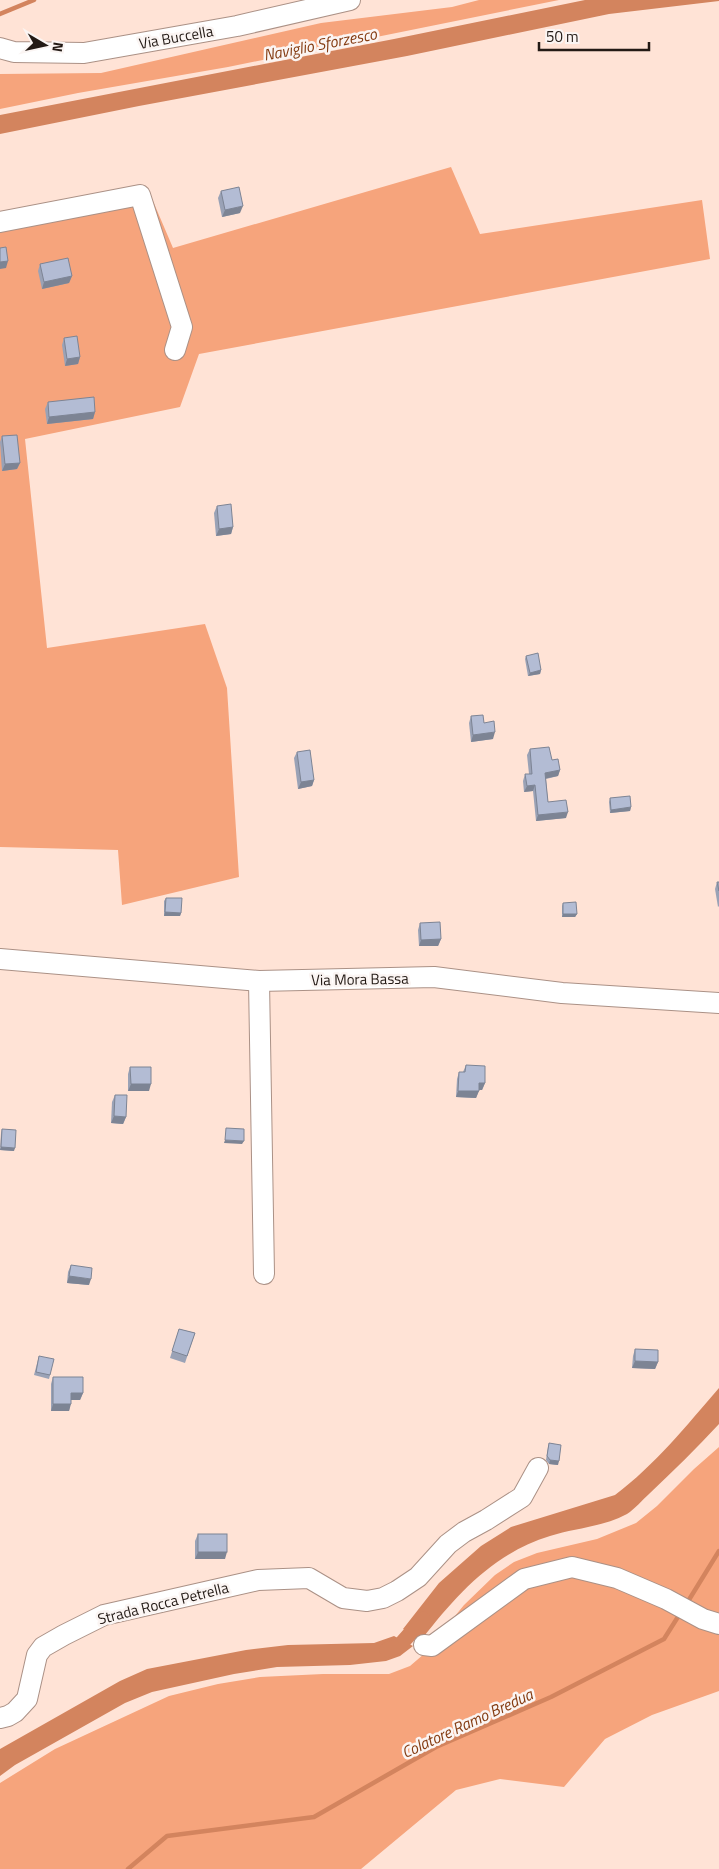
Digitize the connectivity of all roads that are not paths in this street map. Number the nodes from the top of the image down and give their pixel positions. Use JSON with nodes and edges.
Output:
{"nodes":[{"id":1,"x":350,"y":0,"type":"edge"},
{"id":2,"x":0,"y":48,"type":"edge"},
{"id":3,"x":0,"y":222,"type":"edge"},
{"id":4,"x":175,"y":350,"type":"dead end"},
{"id":5,"x":0,"y":959,"type":"edge"},
{"id":6,"x":258,"y":981,"type":"junction"},
{"id":7,"x":719,"y":1003,"type":"edge"},
{"id":8,"x":264,"y":1274,"type":"dead end"},
{"id":9,"x":538,"y":1468,"type":"dead end"},
{"id":10,"x":719,"y":1624,"type":"edge"},
{"id":11,"x":424,"y":1645,"type":"dead end"},
{"id":12,"x":0,"y":1718,"type":"edge"}],
"edges":[{"from":1,"to":2,"type":"street","name":"Via Buccella"},
{"from":3,"to":4,"type":"street"},
{"from":5,"to":6,"type":"street","name":"Via Mora Bassa"},
{"from":6,"to":7,"type":"street","name":"Via Mora Bassa"},
{"from":6,"to":8,"type":"street"},
{"from":9,"to":12,"type":"street","name":"Strada Rocca Petrella"},
{"from":10,"to":11,"type":"street"}]}
